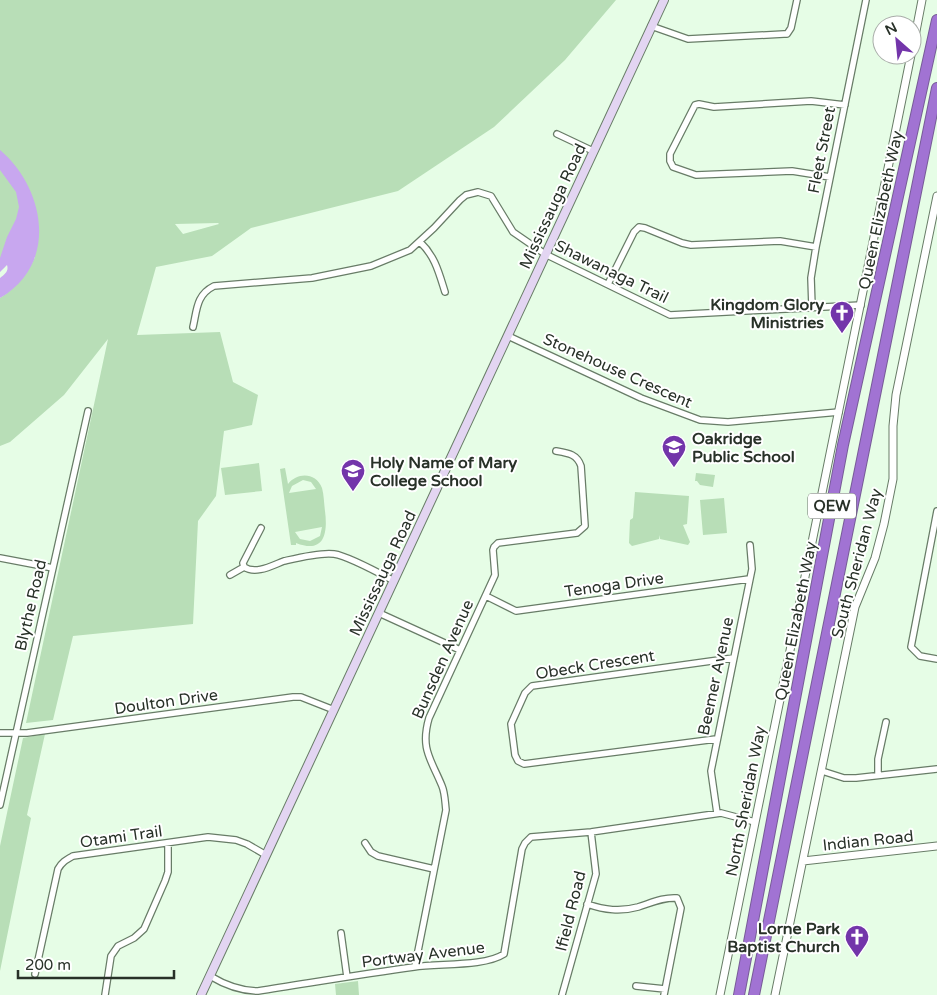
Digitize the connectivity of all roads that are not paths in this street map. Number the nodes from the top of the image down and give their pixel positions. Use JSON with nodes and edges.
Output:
{"nodes":[{"id":1,"x":664,"y":0,"type":"edge"},
{"id":2,"x":797,"y":0,"type":"edge"},
{"id":3,"x":866,"y":0,"type":"edge"},
{"id":4,"x":922,"y":0,"type":"edge"},
{"id":5,"x":919,"y":15,"type":"edge"},
{"id":6,"x":937,"y":20,"type":"edge"},
{"id":7,"x":652,"y":26,"type":"junction"},
{"id":8,"x":910,"y":65,"type":"edge"},
{"id":9,"x":937,"y":88,"type":"edge"},
{"id":10,"x":844,"y":105,"type":"junction"},
{"id":11,"x":557,"y":134,"type":"dead end"},
{"id":12,"x":593,"y":151,"type":"junction"},
{"id":13,"x":830,"y":177,"type":"junction"},
{"id":14,"x":937,"y":196,"type":"edge"},
{"id":15,"x":420,"y":242,"type":"junction"},
{"id":16,"x":816,"y":247,"type":"junction"},
{"id":17,"x":545,"y":254,"type":"junction"},
{"id":18,"x":608,"y":284,"type":"junction"},
{"id":19,"x":445,"y":292,"type":"dead end"},
{"id":20,"x":861,"y":305,"type":"junction"},
{"id":21,"x":812,"y":307,"type":"junction"},
{"id":22,"x":194,"y":327,"type":"dead end"},
{"id":23,"x":508,"y":336,"type":"junction"},
{"id":24,"x":88,"y":411,"type":"dead end"},
{"id":25,"x":839,"y":412,"type":"junction"},
{"id":26,"x":556,"y":451,"type":"dead end"},
{"id":27,"x":937,"y":511,"type":"edge"},
{"id":28,"x":261,"y":528,"type":"dead end"},
{"id":29,"x":750,"y":545,"type":"dead end"},
{"id":30,"x":0,"y":558,"type":"edge"},
{"id":31,"x":244,"y":567,"type":"junction"},
{"id":32,"x":52,"y":568,"type":"junction"},
{"id":33,"x":230,"y":575,"type":"dead end"},
{"id":34,"x":749,"y":579,"type":"junction"},
{"id":35,"x":394,"y":581,"type":"junction"},
{"id":36,"x":486,"y":596,"type":"junction"},
{"id":37,"x":379,"y":613,"type":"junction"},
{"id":38,"x":460,"y":650,"type":"junction"},
{"id":39,"x":733,"y":658,"type":"junction"},
{"id":40,"x":937,"y":659,"type":"edge"},
{"id":41,"x":334,"y":710,"type":"junction"},
{"id":42,"x":886,"y":722,"type":"dead end"},
{"id":43,"x":0,"y":733,"type":"edge"},
{"id":44,"x":15,"y":734,"type":"junction"},
{"id":45,"x":716,"y":739,"type":"junction"},
{"id":46,"x":937,"y":769,"type":"edge"},
{"id":47,"x":822,"y":771,"type":"junction"},
{"id":48,"x":878,"y":775,"type":"junction"},
{"id":49,"x":0,"y":805,"type":"edge"},
{"id":50,"x":716,"y":813,"type":"junction"},
{"id":51,"x":755,"y":822,"type":"junction"},
{"id":52,"x":591,"y":832,"type":"junction"},
{"id":53,"x":365,"y":843,"type":"dead end"},
{"id":54,"x":168,"y":844,"type":"junction"},
{"id":55,"x":937,"y":846,"type":"edge"},
{"id":56,"x":266,"y":855,"type":"junction"},
{"id":57,"x":803,"y":861,"type":"junction"},
{"id":58,"x":434,"y":869,"type":"junction"},
{"id":59,"x":587,"y":904,"type":"junction"},
{"id":60,"x":341,"y":933,"type":"dead end"},
{"id":61,"x":415,"y":966,"type":"junction"},
{"id":62,"x":34,"y":974,"type":"dead end"},
{"id":63,"x":210,"y":976,"type":"junction"},
{"id":64,"x":347,"y":977,"type":"junction"},
{"id":65,"x":636,"y":986,"type":"dead end"},
{"id":66,"x":664,"y":992,"type":"edge"},
{"id":67,"x":105,"y":995,"type":"edge"},
{"id":68,"x":201,"y":995,"type":"edge"},
{"id":69,"x":562,"y":995,"type":"edge"},
{"id":70,"x":720,"y":995,"type":"edge"},
{"id":71,"x":740,"y":995,"type":"edge"},
{"id":72,"x":754,"y":995,"type":"edge"},
{"id":73,"x":775,"y":995,"type":"edge"}],
"edges":[{"from":1,"to":7,"type":"main road","name":"Mississauga Road"},
{"from":2,"to":7,"type":"street"},
{"from":3,"to":10,"type":"street","name":"Fleet Street"},
{"from":4,"to":5,"type":"street","name":"North Sheridan Way"},
{"from":6,"to":71,"type":"highway","name":"Queen Elizabeth Way","number":"QEW"},
{"from":7,"to":12,"type":"main road","name":"Mississauga Road"},
{"from":8,"to":20,"type":"street","name":"North Sheridan Way"},
{"from":9,"to":72,"type":"highway","name":"Queen Elizabeth Way","number":"QEW"},
{"from":10,"to":13,"type":"street","name":"Fleet Street"},
{"from":10,"to":13,"type":"street"},
{"from":11,"to":12,"type":"street"},
{"from":12,"to":17,"type":"main road","name":"Mississauga Road"},
{"from":13,"to":16,"type":"street","name":"Fleet Street"},
{"from":14,"to":47,"type":"street","name":"South Sheridan Way"},
{"from":15,"to":17,"type":"street","name":"Shawanaga Trail"},
{"from":15,"to":19,"type":"street"},
{"from":15,"to":22,"type":"street","name":"Shawanaga Trail"},
{"from":16,"to":18,"type":"street"},
{"from":16,"to":21,"type":"street","name":"Fleet Street"},
{"from":17,"to":18,"type":"street","name":"Shawanaga Trail"},
{"from":17,"to":23,"type":"main road","name":"Mississauga Road"},
{"from":18,"to":21,"type":"street","name":"Shawanaga Trail"},
{"from":20,"to":21,"type":"street","name":"Shawanaga Trail"},
{"from":20,"to":25,"type":"street","name":"North Sheridan Way"},
{"from":23,"to":25,"type":"street","name":"Stonehouse Crescent"},
{"from":23,"to":35,"type":"main road","name":"Mississauga Road"},
{"from":24,"to":32,"type":"street","name":"Blythe Road"},
{"from":25,"to":51,"type":"street","name":"North Sheridan Way"},
{"from":26,"to":36,"type":"street","name":"Bunsden Avenue"},
{"from":27,"to":40,"type":"street"},
{"from":28,"to":31,"type":"street"},
{"from":29,"to":34,"type":"street","name":"Beemer Avenue"},
{"from":30,"to":32,"type":"street"},
{"from":31,"to":33,"type":"street"},
{"from":31,"to":35,"type":"street"},
{"from":32,"to":44,"type":"street","name":"Blythe Road"},
{"from":34,"to":36,"type":"street","name":"Tenoga Drive"},
{"from":34,"to":39,"type":"street","name":"Beemer Avenue"},
{"from":35,"to":37,"type":"main road","name":"Mississauga Road"},
{"from":36,"to":38,"type":"street","name":"Bunsden Avenue"},
{"from":37,"to":38,"type":"street"},
{"from":37,"to":41,"type":"main road","name":"Mississauga Road"},
{"from":38,"to":58,"type":"street","name":"Bunsden Avenue"},
{"from":39,"to":45,"type":"street","name":"Beemer Avenue"},
{"from":39,"to":45,"type":"street","name":"Obeck Crescent"},
{"from":41,"to":44,"type":"street","name":"Doulton Drive"},
{"from":41,"to":56,"type":"main road","name":"Mississauga Road"},
{"from":42,"to":48,"type":"street"},
{"from":43,"to":44,"type":"street","name":"Doulton Drive"},
{"from":44,"to":49,"type":"street","name":"Blythe Road"},
{"from":45,"to":50,"type":"street","name":"Beemer Avenue"},
{"from":46,"to":48,"type":"street"},
{"from":47,"to":48,"type":"street"},
{"from":47,"to":57,"type":"street","name":"South Sheridan Way"},
{"from":50,"to":51,"type":"street","name":"Portway Avenue"},
{"from":50,"to":52,"type":"street","name":"Portway Avenue"},
{"from":51,"to":70,"type":"street","name":"North Sheridan Way"},
{"from":52,"to":59,"type":"street","name":"Ifield Road"},
{"from":52,"to":61,"type":"street","name":"Portway Avenue"},
{"from":53,"to":58,"type":"street"},
{"from":54,"to":56,"type":"street","name":"Otami Trail"},
{"from":54,"to":62,"type":"street","name":"Otami Trail"},
{"from":54,"to":67,"type":"street"},
{"from":55,"to":57,"type":"street","name":"Indian Road"},
{"from":56,"to":63,"type":"main road","name":"Mississauga Road"},
{"from":57,"to":73,"type":"street","name":"South Sheridan Way"},
{"from":58,"to":61,"type":"street","name":"Bunsden Avenue"},
{"from":59,"to":66,"type":"street"},
{"from":59,"to":69,"type":"street","name":"Ifield Road"},
{"from":60,"to":64,"type":"street"},
{"from":61,"to":64,"type":"street","name":"Portway Avenue"},
{"from":63,"to":64,"type":"street","name":"Portway Avenue"},
{"from":63,"to":68,"type":"main road","name":"Mississauga Road"},
{"from":65,"to":66,"type":"street"}]}
